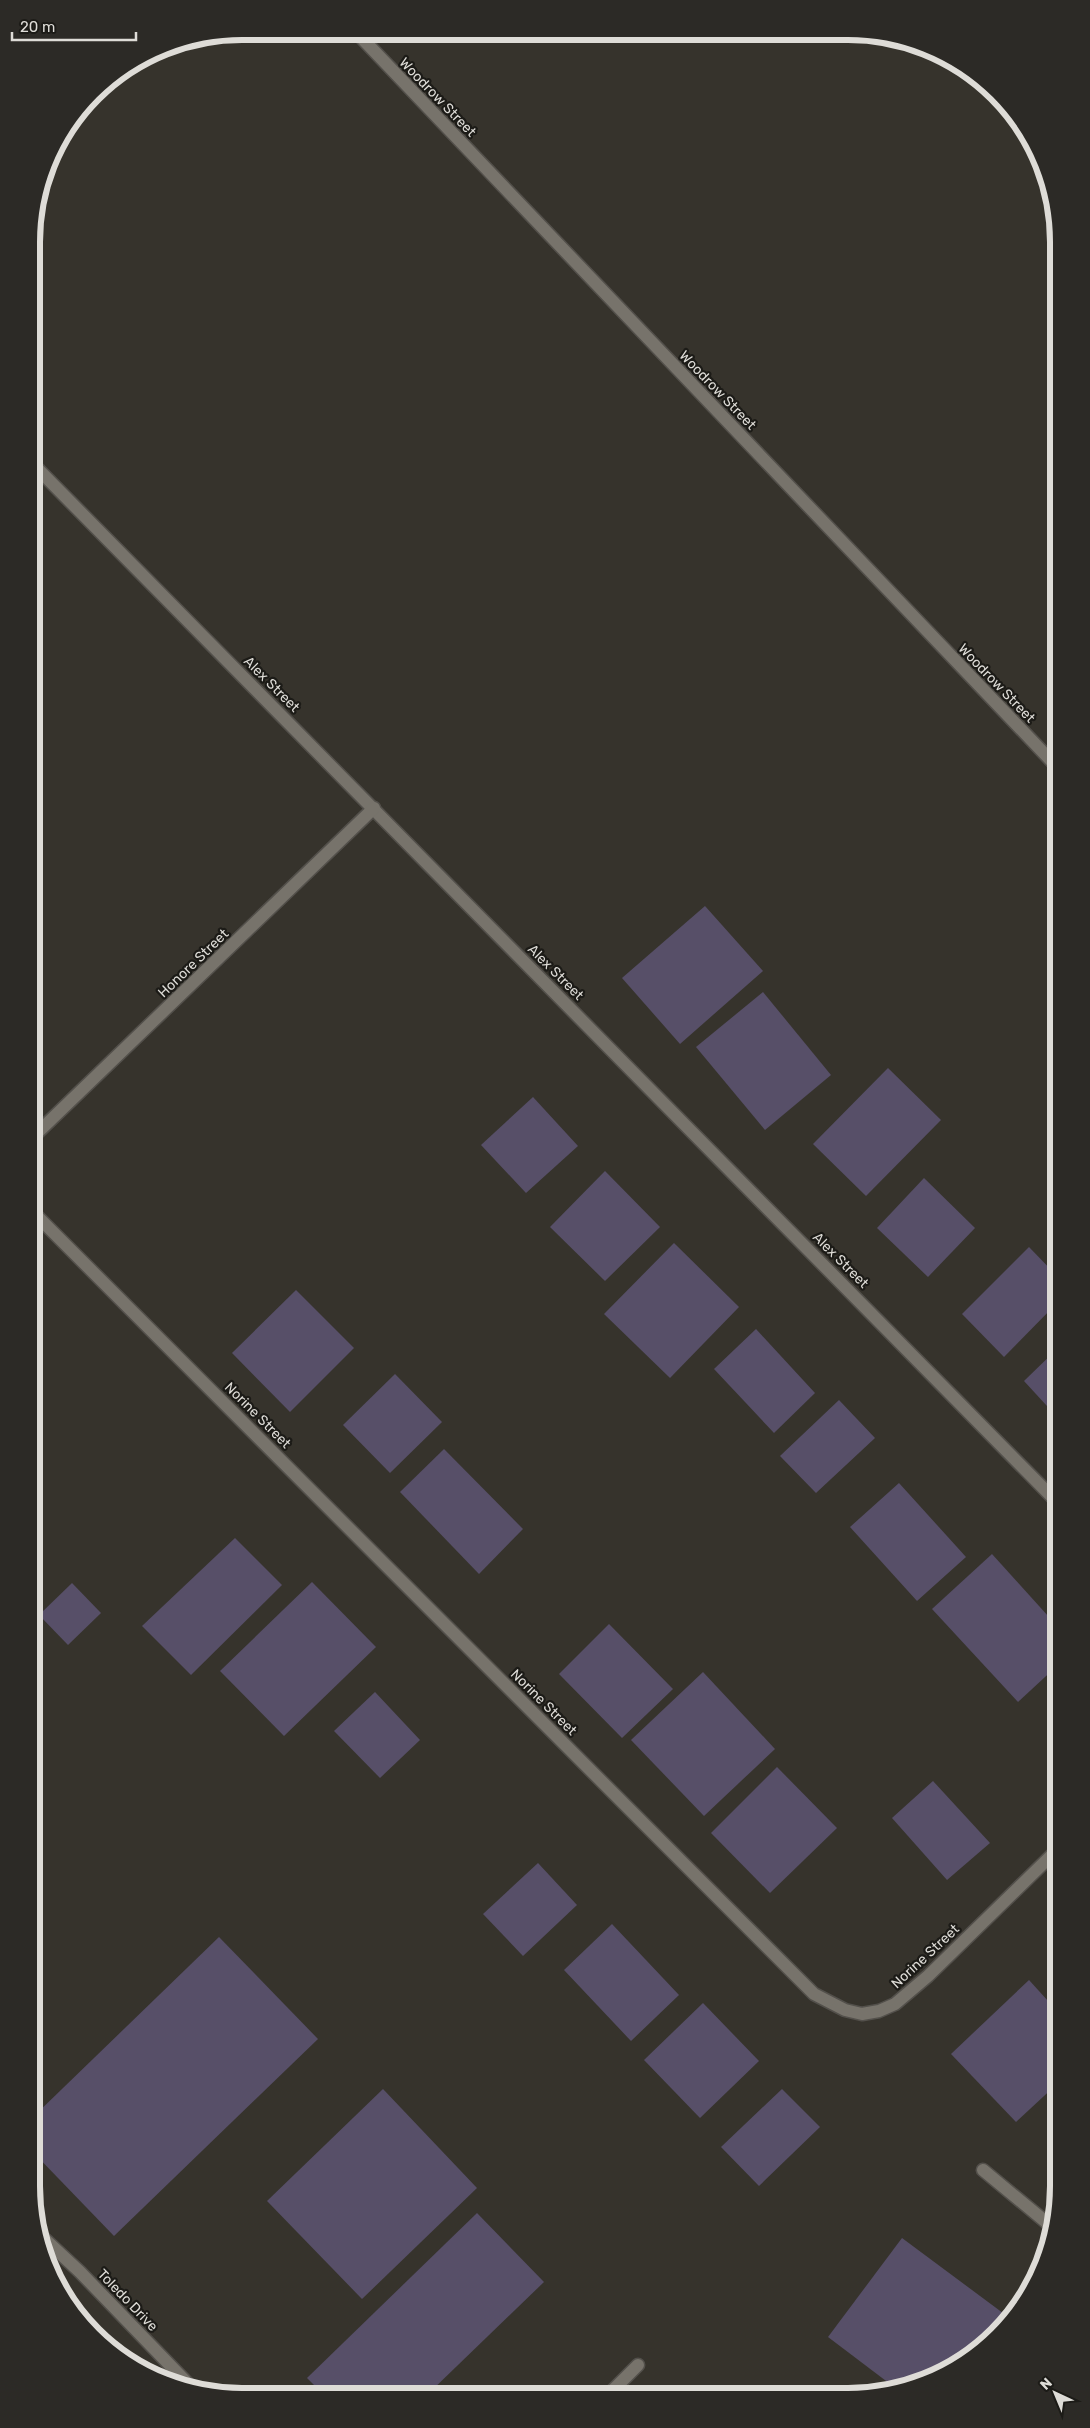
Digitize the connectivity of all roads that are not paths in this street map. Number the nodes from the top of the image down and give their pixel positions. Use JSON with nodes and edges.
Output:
{"nodes":[{"id":1,"x":364,"y":40,"type":"edge"},
{"id":2,"x":40,"y":471,"type":"edge"},
{"id":3,"x":1050,"y":760,"type":"edge"},
{"id":4,"x":374,"y":808,"type":"junction"},
{"id":5,"x":40,"y":1130,"type":"edge"},
{"id":6,"x":40,"y":1218,"type":"edge"},
{"id":7,"x":1050,"y":1495,"type":"edge"},
{"id":8,"x":1050,"y":1857,"type":"edge"},
{"id":9,"x":983,"y":2170,"type":"dead end"},
{"id":10,"x":1046,"y":2222,"type":"edge"},
{"id":11,"x":48,"y":2243,"type":"edge"},
{"id":12,"x":638,"y":2365,"type":"dead end"},
{"id":13,"x":183,"y":2379,"type":"edge"},
{"id":14,"x":615,"y":2388,"type":"edge"}],
"edges":[{"from":1,"to":3,"type":"street","name":"Woodrow Street"},
{"from":2,"to":4,"type":"street","name":"Alex Street"},
{"from":4,"to":5,"type":"street","name":"Honore Street"},
{"from":4,"to":7,"type":"street","name":"Alex Street"},
{"from":6,"to":8,"type":"street","name":"Norine Street"},
{"from":9,"to":10,"type":"street"},
{"from":11,"to":13,"type":"street","name":"Toledo Drive"},
{"from":12,"to":14,"type":"street"}]}
